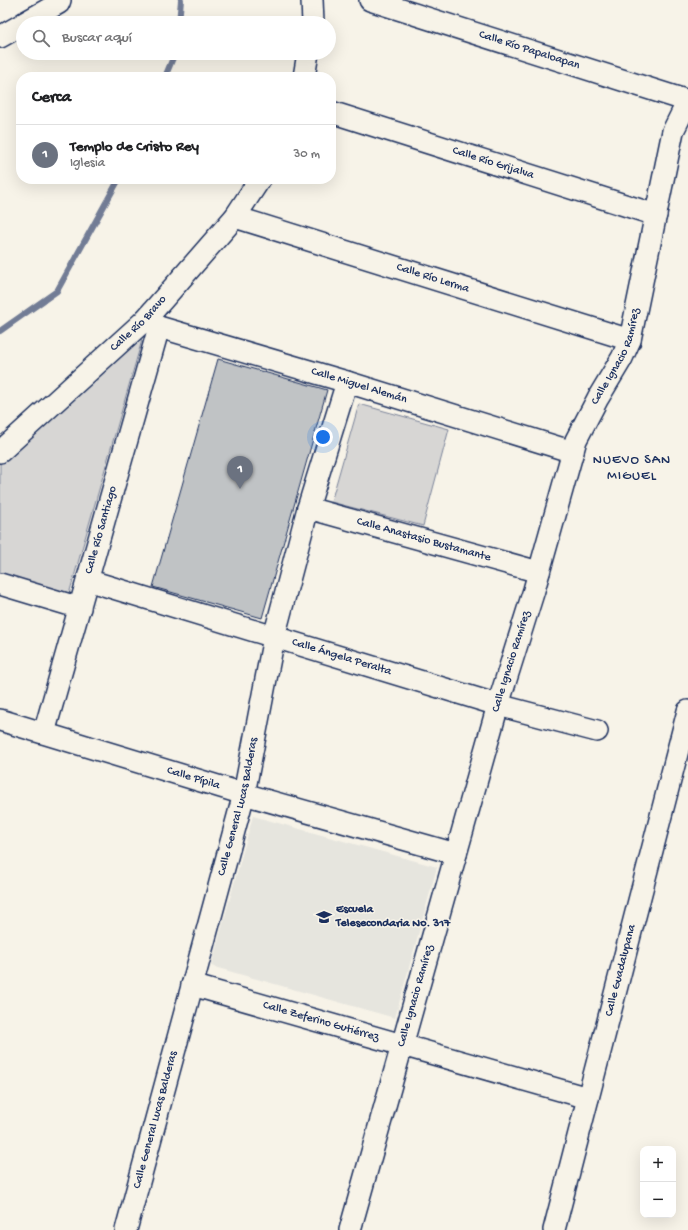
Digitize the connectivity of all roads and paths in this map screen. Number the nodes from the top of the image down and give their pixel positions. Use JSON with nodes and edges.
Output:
{"nodes":[{"id":1,"x":60,"y":0,"type":"edge"},
{"id":2,"x":312,"y":0,"type":"edge"},
{"id":3,"x":370,"y":0,"type":"edge"},
{"id":4,"x":36,"y":16,"type":"edge"},
{"id":5,"x":313,"y":16,"type":"edge"},
{"id":6,"x":16,"y":28,"type":"edge"},
{"id":7,"x":0,"y":37,"type":"edge"},
{"id":8,"x":307,"y":60,"type":"edge"},
{"id":9,"x":305,"y":72,"type":"edge"},
{"id":10,"x":688,"y":101,"type":"edge"},
{"id":11,"x":336,"y":114,"type":"edge"},
{"id":12,"x":257,"y":184,"type":"edge"},
{"id":13,"x":656,"y":214,"type":"junction"},
{"id":14,"x":235,"y":217,"type":"junction"},
{"id":15,"x":152,"y":323,"type":"junction"},
{"id":16,"x":630,"y":340,"type":"junction"},
{"id":17,"x":347,"y":382,"type":"junction"},
{"id":18,"x":0,"y":452,"type":"edge"},
{"id":19,"x":573,"y":452,"type":"junction"},
{"id":20,"x":308,"y":508,"type":"junction"},
{"id":21,"x":539,"y":572,"type":"junction"},
{"id":22,"x":87,"y":580,"type":"junction"},
{"id":23,"x":0,"y":584,"type":"edge"},
{"id":24,"x":80,"y":608,"type":"junction"},
{"id":25,"x":274,"y":637,"type":"junction"},
{"id":26,"x":498,"y":705,"type":"junction"},
{"id":27,"x":688,"y":711,"type":"edge"},
{"id":28,"x":0,"y":720,"type":"edge"},
{"id":29,"x":598,"y":731,"type":"dead end"},
{"id":30,"x":44,"y":733,"type":"junction"},
{"id":31,"x":683,"y":750,"type":"edge"},
{"id":32,"x":244,"y":794,"type":"junction"},
{"id":33,"x":456,"y":854,"type":"junction"},
{"id":34,"x":192,"y":985,"type":"junction"},
{"id":35,"x":402,"y":1045,"type":"junction"},
{"id":36,"x":588,"y":1098,"type":"junction"},
{"id":37,"x":126,"y":1230,"type":"edge"},
{"id":38,"x":350,"y":1230,"type":"edge"},
{"id":39,"x":554,"y":1230,"type":"edge"}],
"edges":[{"from":1,"to":4,"type":"street"},
{"from":2,"to":5,"type":"street"},
{"from":3,"to":10,"type":"street","name":"Calle Río Papaloapan"},
{"from":6,"to":7,"type":"street"},
{"from":8,"to":9,"type":"street"},
{"from":10,"to":13,"type":"street","name":"Calle Ignacio Ramírez"},
{"from":11,"to":13,"type":"street","name":"Calle Río Grijalva"},
{"from":12,"to":14,"type":"street","name":"Calle Río Bravo"},
{"from":13,"to":16,"type":"street","name":"Calle Ignacio Ramírez"},
{"from":14,"to":15,"type":"street","name":"Calle Río Bravo"},
{"from":14,"to":16,"type":"street","name":"Calle Río Lerma"},
{"from":15,"to":17,"type":"street","name":"Calle Miguel Alemán"},
{"from":15,"to":18,"type":"street","name":"Calle Río Bravo"},
{"from":15,"to":22,"type":"street","name":"Calle Río Santiago"},
{"from":16,"to":19,"type":"street","name":"Calle Ignacio Ramírez"},
{"from":17,"to":19,"type":"street","name":"Calle Miguel Alemán"},
{"from":17,"to":20,"type":"street","name":"Calle General Lucas Balderas"},
{"from":19,"to":21,"type":"street","name":"Calle Ignacio Ramírez"},
{"from":20,"to":21,"type":"street","name":"Calle Anastasio Bustamante"},
{"from":20,"to":25,"type":"street","name":"Calle General Lucas Balderas"},
{"from":21,"to":26,"type":"street","name":"Calle Ignacio Ramírez"},
{"from":22,"to":24,"type":"street","name":"Calle Río Santiago"},
{"from":22,"to":25,"type":"street","name":"Calle Ángela Peralta"},
{"from":23,"to":24,"type":"street"},
{"from":24,"to":30,"type":"street","name":"Calle Río Santiago"},
{"from":25,"to":26,"type":"street","name":"Calle Ángela Peralta"},
{"from":25,"to":32,"type":"street","name":"Calle General Lucas Balderas"},
{"from":26,"to":29,"type":"street","name":"Calle Ángela Peralta"},
{"from":26,"to":33,"type":"street","name":"Calle Ignacio Ramírez"},
{"from":27,"to":31,"type":"street","name":"Calle Guadalupana"},
{"from":28,"to":30,"type":"street","name":"Calle Pípila"},
{"from":30,"to":32,"type":"street","name":"Calle Pípila"},
{"from":31,"to":36,"type":"street","name":"Calle Guadalupana"},
{"from":32,"to":33,"type":"street","name":"Calle Pípila"},
{"from":32,"to":34,"type":"street","name":"Calle General Lucas Balderas"},
{"from":33,"to":35,"type":"street","name":"Calle Ignacio Ramírez"},
{"from":34,"to":35,"type":"street","name":"Calle Zeferino Gutiérrez"},
{"from":34,"to":37,"type":"street","name":"Calle General Lucas Balderas"},
{"from":35,"to":36,"type":"street","name":"Calle Zeferino Gutiérrez"},
{"from":35,"to":38,"type":"street","name":"Calle Ignacio Ramírez"},
{"from":36,"to":39,"type":"street","name":"Calle Guadalupana"}]}
